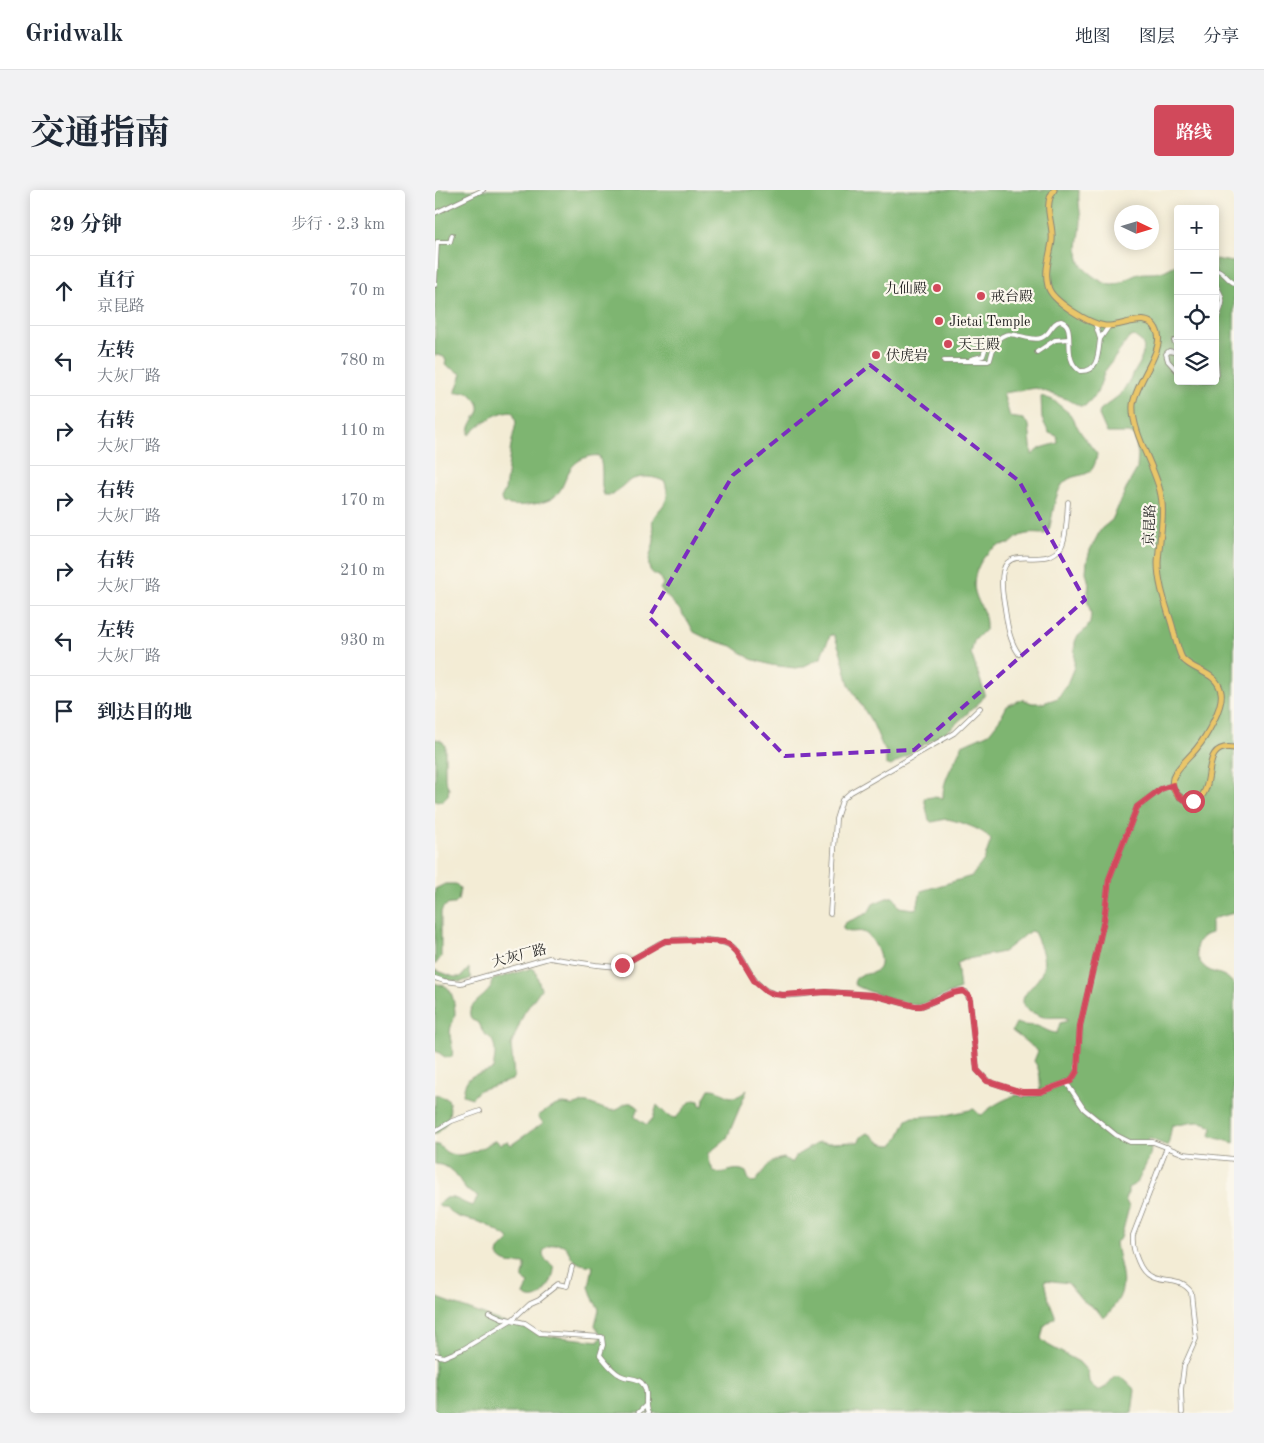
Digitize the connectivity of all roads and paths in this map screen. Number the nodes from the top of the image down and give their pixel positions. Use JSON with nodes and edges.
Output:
{"nodes":[{"id":1,"x":483,"y":190,"type":"edge"},
{"id":2,"x":1054,"y":190,"type":"edge"},
{"id":3,"x":435,"y":214,"type":"edge"},
{"id":4,"x":452,"y":235,"type":"dead end"},
{"id":5,"x":1219,"y":270,"type":"edge"},
{"id":6,"x":1234,"y":283,"type":"edge"},
{"id":7,"x":435,"y":285,"type":"edge"},
{"id":8,"x":1219,"y":290,"type":"edge"},
{"id":9,"x":1219,"y":312,"type":"edge"},
{"id":10,"x":1095,"y":323,"type":"junction"},
{"id":11,"x":1109,"y":326,"type":"junction"},
{"id":12,"x":1069,"y":339,"type":"junction"},
{"id":13,"x":1099,"y":339,"type":"junction"},
{"id":14,"x":987,"y":344,"type":"dead end"},
{"id":15,"x":1037,"y":352,"type":"dead end"},
{"id":16,"x":1174,"y":352,"type":"edge"},
{"id":17,"x":966,"y":360,"type":"junction"},
{"id":18,"x":944,"y":361,"type":"dead end"},
{"id":19,"x":1174,"y":368,"type":"edge"},
{"id":20,"x":1068,"y":502,"type":"dead end"},
{"id":21,"x":1019,"y":654,"type":"dead end"},
{"id":22,"x":980,"y":708,"type":"dead end"},
{"id":23,"x":1234,"y":748,"type":"edge"},
{"id":24,"x":1173,"y":785,"type":"junction"},
{"id":25,"x":830,"y":914,"type":"dead end"},
{"id":26,"x":435,"y":978,"type":"edge"},
{"id":27,"x":1066,"y":1082,"type":"junction"},
{"id":28,"x":480,"y":1111,"type":"dead end"},
{"id":29,"x":435,"y":1131,"type":"edge"},
{"id":30,"x":1167,"y":1147,"type":"junction"},
{"id":31,"x":1234,"y":1159,"type":"edge"},
{"id":32,"x":572,"y":1267,"type":"dead end"},
{"id":33,"x":489,"y":1312,"type":"dead end"},
{"id":34,"x":513,"y":1319,"type":"junction"},
{"id":35,"x":435,"y":1355,"type":"edge"},
{"id":36,"x":645,"y":1406,"type":"junction"},
{"id":37,"x":638,"y":1413,"type":"edge"},
{"id":38,"x":648,"y":1413,"type":"edge"},
{"id":39,"x":1182,"y":1413,"type":"edge"}],
"edges":[{"from":1,"to":3,"type":"street"},
{"from":2,"to":10,"type":"main road","name":"京昆路"},
{"from":4,"to":7,"type":"street"},
{"from":5,"to":6,"type":"street"},
{"from":8,"to":9,"type":"street"},
{"from":10,"to":11,"type":"main road","name":"京昆路"},
{"from":10,"to":13,"type":"street"},
{"from":11,"to":13,"type":"street"},
{"from":11,"to":24,"type":"main road","name":"京昆路"},
{"from":12,"to":13,"type":"street"},
{"from":12,"to":15,"type":"street"},
{"from":12,"to":17,"type":"street"},
{"from":14,"to":17,"type":"street"},
{"from":16,"to":19,"type":"street"},
{"from":17,"to":18,"type":"street"},
{"from":20,"to":21,"type":"street"},
{"from":22,"to":25,"type":"street"},
{"from":23,"to":24,"type":"main road"},
{"from":24,"to":27,"type":"street"},
{"from":26,"to":27,"type":"street","name":"大灰厂路"},
{"from":27,"to":30,"type":"street"},
{"from":28,"to":29,"type":"street"},
{"from":30,"to":31,"type":"street"},
{"from":30,"to":39,"type":"street"},
{"from":32,"to":34,"type":"street"},
{"from":33,"to":34,"type":"street"},
{"from":34,"to":35,"type":"street"},
{"from":34,"to":36,"type":"street"},
{"from":36,"to":37,"type":"street"},
{"from":36,"to":38,"type":"street"}]}
